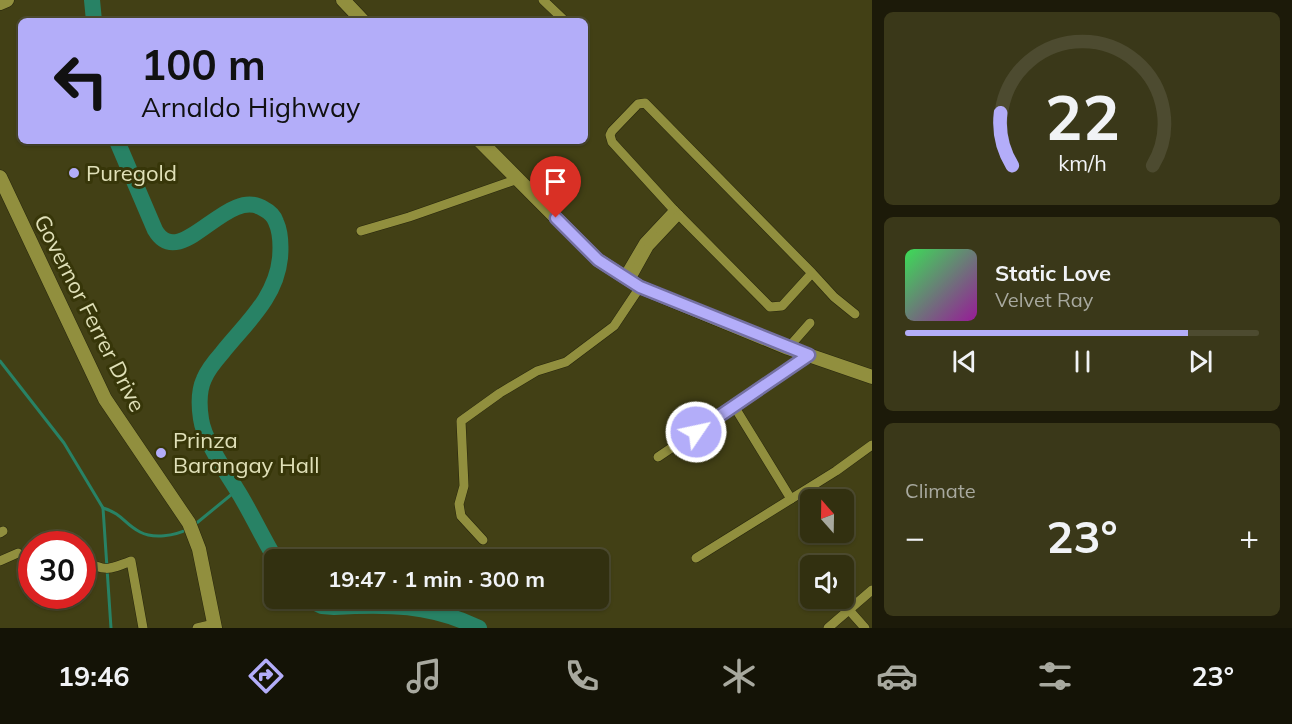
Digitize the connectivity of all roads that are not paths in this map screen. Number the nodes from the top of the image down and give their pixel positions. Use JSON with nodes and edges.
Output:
{"nodes":[{"id":1,"x":7,"y":0,"type":"edge"},
{"id":2,"x":343,"y":0,"type":"edge"},
{"id":3,"x":543,"y":0,"type":"edge"},
{"id":4,"x":0,"y":3,"type":"edge"},
{"id":5,"x":360,"y":18,"type":"edge"},
{"id":6,"x":562,"y":18,"type":"edge"},
{"id":7,"x":483,"y":144,"type":"edge"},
{"id":8,"x":0,"y":177,"type":"edge"},
{"id":9,"x":518,"y":179,"type":"junction"},
{"id":10,"x":676,"y":212,"type":"junction"},
{"id":11,"x":361,"y":231,"type":"dead end"},
{"id":12,"x":812,"y":273,"type":"junction"},
{"id":13,"x":631,"y":281,"type":"junction"},
{"id":14,"x":855,"y":315,"type":"dead end"},
{"id":15,"x":810,"y":323,"type":"dead end"},
{"id":16,"x":788,"y":348,"type":"junction"},
{"id":17,"x":809,"y":355,"type":"junction"},
{"id":18,"x":872,"y":377,"type":"edge"},
{"id":19,"x":734,"y":406,"type":"junction"},
{"id":20,"x":872,"y":444,"type":"edge"},
{"id":21,"x":658,"y":457,"type":"dead end"},
{"id":22,"x":791,"y":499,"type":"junction"},
{"id":23,"x":483,"y":540,"type":"dead end"},
{"id":24,"x":18,"y":553,"type":"dead end"},
{"id":25,"x":696,"y":558,"type":"dead end"},
{"id":26,"x":0,"y":561,"type":"edge"},
{"id":27,"x":96,"y":565,"type":"edge"},
{"id":28,"x":872,"y":590,"type":"edge"},
{"id":29,"x":849,"y":610,"type":"junction"},
{"id":30,"x":214,"y":626,"type":"edge"},
{"id":31,"x":143,"y":628,"type":"edge"},
{"id":32,"x":197,"y":628,"type":"edge"},
{"id":33,"x":828,"y":628,"type":"edge"},
{"id":34,"x":864,"y":628,"type":"edge"}],
"edges":[{"from":1,"to":4,"type":"main road"},
{"from":2,"to":5,"type":"main road"},
{"from":3,"to":6,"type":"street"},
{"from":7,"to":9,"type":"main road"},
{"from":8,"to":30,"type":"main road","name":"Governor Ferrer Drive"},
{"from":9,"to":11,"type":"street"},
{"from":9,"to":13,"type":"main road"},
{"from":10,"to":12,"type":"street"},
{"from":10,"to":12,"type":"street"},
{"from":10,"to":13,"type":"street"},
{"from":12,"to":14,"type":"street"},
{"from":13,"to":16,"type":"main road"},
{"from":13,"to":23,"type":"street"},
{"from":15,"to":16,"type":"street"},
{"from":16,"to":17,"type":"main road"},
{"from":17,"to":18,"type":"main road"},
{"from":17,"to":19,"type":"street"},
{"from":19,"to":21,"type":"street"},
{"from":19,"to":22,"type":"street"},
{"from":20,"to":22,"type":"street"},
{"from":22,"to":25,"type":"street"},
{"from":24,"to":26,"type":"street"},
{"from":27,"to":31,"type":"street"},
{"from":28,"to":29,"type":"street"},
{"from":29,"to":33,"type":"street"},
{"from":29,"to":34,"type":"street"},
{"from":30,"to":32,"type":"street"}]}
